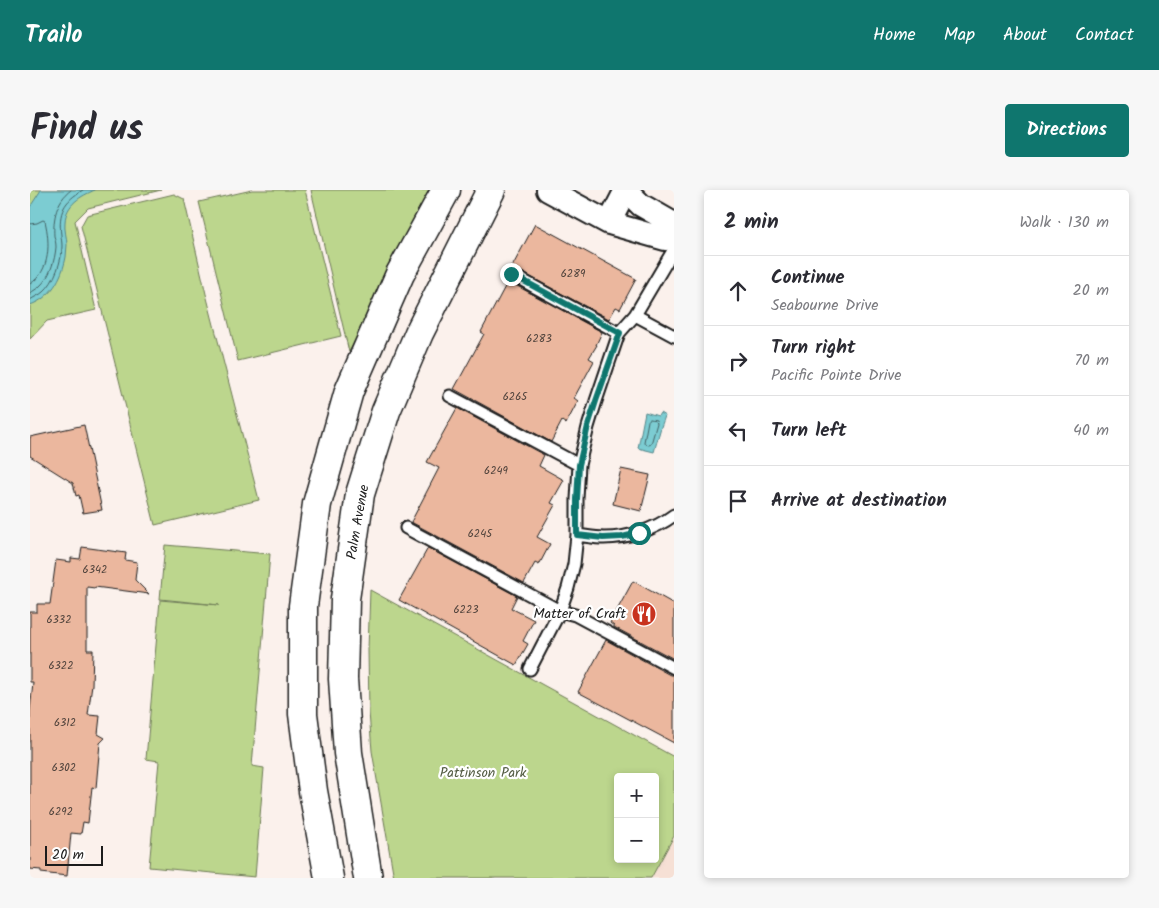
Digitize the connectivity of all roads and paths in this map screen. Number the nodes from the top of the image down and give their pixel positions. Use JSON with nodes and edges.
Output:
{"nodes":[{"id":1,"x":446,"y":190,"type":"edge"},
{"id":2,"x":491,"y":190,"type":"edge"},
{"id":3,"x":548,"y":190,"type":"edge"},
{"id":4,"x":626,"y":190,"type":"edge"},
{"id":5,"x":609,"y":223,"type":"junction"},
{"id":6,"x":674,"y":224,"type":"edge"},
{"id":7,"x":674,"y":237,"type":"edge"},
{"id":8,"x":674,"y":249,"type":"edge"},
{"id":9,"x":511,"y":274,"type":"dead end"},
{"id":10,"x":635,"y":315,"type":"junction"},
{"id":11,"x":620,"y":333,"type":"junction"},
{"id":12,"x":674,"y":336,"type":"edge"},
{"id":13,"x":450,"y":396,"type":"dead end"},
{"id":14,"x":579,"y":465,"type":"junction"},
{"id":15,"x":674,"y":515,"type":"edge"},
{"id":16,"x":406,"y":528,"type":"dead end"},
{"id":17,"x":577,"y":535,"type":"junction"},
{"id":18,"x":560,"y":611,"type":"junction"},
{"id":19,"x":674,"y":668,"type":"edge"},
{"id":20,"x":530,"y":670,"type":"dead end"},
{"id":21,"x":330,"y":878,"type":"edge"},
{"id":22,"x":368,"y":878,"type":"edge"}],
"edges":[{"from":1,"to":21,"type":"street"},
{"from":2,"to":22,"type":"street","name":"Palm Avenue"},
{"from":3,"to":5,"type":"street"},
{"from":4,"to":5,"type":"street"},
{"from":4,"to":6,"type":"street"},
{"from":5,"to":7,"type":"street"},
{"from":8,"to":10,"type":"lane"},
{"from":9,"to":11,"type":"lane"},
{"from":10,"to":11,"type":"lane"},
{"from":10,"to":12,"type":"lane"},
{"from":11,"to":14,"type":"lane"},
{"from":13,"to":14,"type":"lane"},
{"from":14,"to":17,"type":"lane"},
{"from":15,"to":17,"type":"lane"},
{"from":16,"to":18,"type":"lane"},
{"from":17,"to":18,"type":"lane"},
{"from":18,"to":19,"type":"lane"},
{"from":18,"to":20,"type":"lane"}]}
